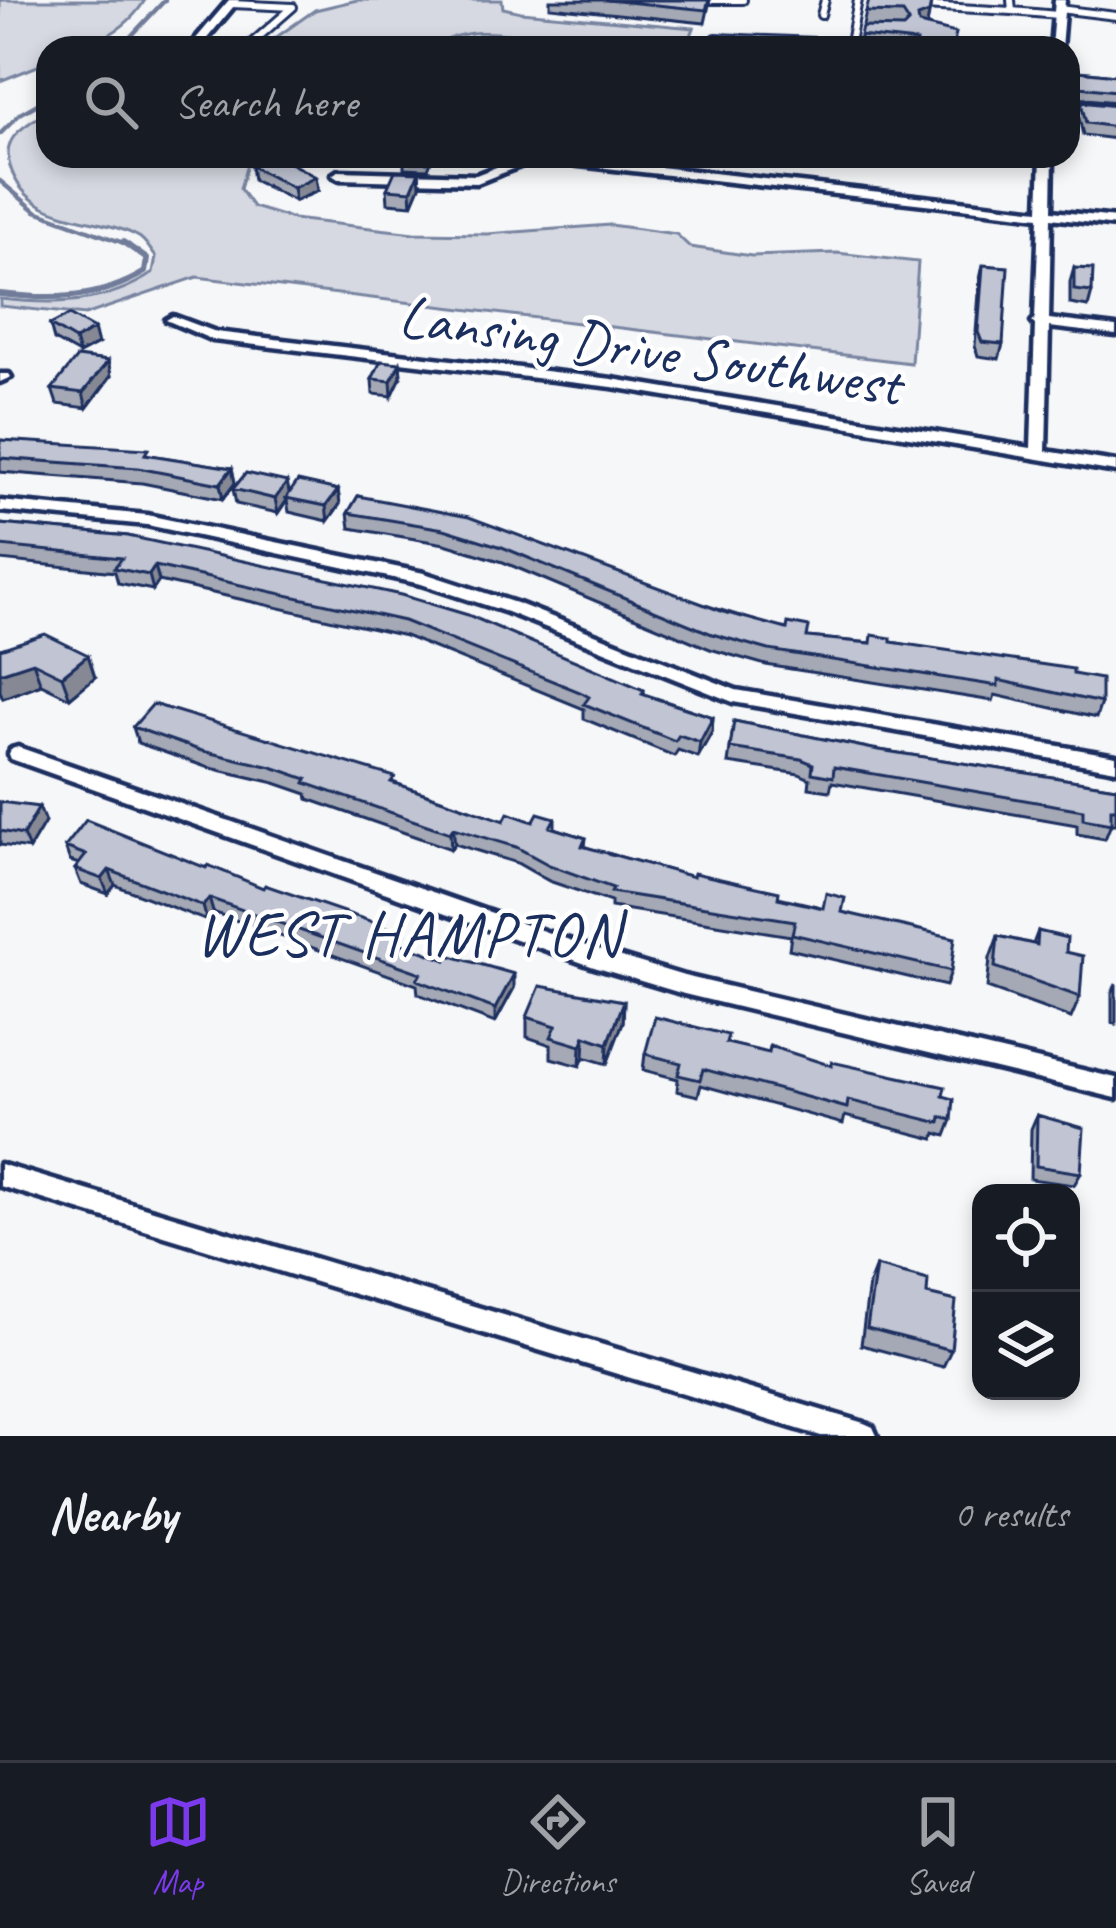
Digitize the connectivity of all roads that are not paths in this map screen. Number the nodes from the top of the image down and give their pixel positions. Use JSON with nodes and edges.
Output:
{"nodes":[{"id":1,"x":697,"y":0,"type":"edge"},
{"id":2,"x":743,"y":0,"type":"edge"},
{"id":3,"x":825,"y":0,"type":"edge"},
{"id":4,"x":1011,"y":0,"type":"edge"},
{"id":5,"x":1092,"y":0,"type":"edge"},
{"id":6,"x":858,"y":1,"type":"edge"},
{"id":7,"x":233,"y":2,"type":"edge"},
{"id":8,"x":902,"y":4,"type":"edge"},
{"id":9,"x":1059,"y":8,"type":"edge"},
{"id":10,"x":1012,"y":11,"type":"junction"},
{"id":11,"x":1090,"y":13,"type":"junction"},
{"id":12,"x":821,"y":15,"type":"dead end"},
{"id":13,"x":1116,"y":16,"type":"edge"},
{"id":14,"x":204,"y":36,"type":"edge"},
{"id":15,"x":260,"y":36,"type":"edge"},
{"id":16,"x":851,"y":36,"type":"edge"},
{"id":17,"x":1080,"y":106,"type":"edge"},
{"id":18,"x":1116,"y":110,"type":"edge"},
{"id":19,"x":511,"y":168,"type":"edge"},
{"id":20,"x":637,"y":168,"type":"edge"},
{"id":21,"x":1046,"y":168,"type":"edge"},
{"id":22,"x":338,"y":175,"type":"dead end"},
{"id":23,"x":1043,"y":214,"type":"junction"},
{"id":24,"x":1116,"y":222,"type":"edge"},
{"id":25,"x":173,"y":320,"type":"dead end"},
{"id":26,"x":1039,"y":322,"type":"junction"},
{"id":27,"x":1116,"y":331,"type":"edge"},
{"id":28,"x":1037,"y":456,"type":"junction"},
{"id":29,"x":1116,"y":467,"type":"edge"},
{"id":30,"x":0,"y":506,"type":"edge"},
{"id":31,"x":18,"y":754,"type":"dead end"},
{"id":32,"x":1116,"y":763,"type":"edge"},
{"id":33,"x":1116,"y":1088,"type":"edge"},
{"id":34,"x":0,"y":1174,"type":"edge"},
{"id":35,"x":864,"y":1436,"type":"edge"}],
"edges":[{"from":1,"to":2,"type":"lane"},
{"from":3,"to":12,"type":"lane"},
{"from":4,"to":10,"type":"lane"},
{"from":5,"to":11,"type":"lane"},
{"from":6,"to":16,"type":"lane"},
{"from":7,"to":14,"type":"street"},
{"from":7,"to":15,"type":"lane"},
{"from":8,"to":10,"type":"lane"},
{"from":9,"to":10,"type":"lane"},
{"from":9,"to":11,"type":"lane"},
{"from":11,"to":13,"type":"lane"},
{"from":17,"to":18,"type":"street"},
{"from":19,"to":22,"type":"street"},
{"from":20,"to":23,"type":"street"},
{"from":21,"to":23,"type":"street"},
{"from":23,"to":24,"type":"street"},
{"from":23,"to":26,"type":"street"},
{"from":25,"to":28,"type":"street","name":"Lansing Drive Southwest"},
{"from":26,"to":27,"type":"street"},
{"from":26,"to":28,"type":"street"},
{"from":28,"to":29,"type":"street","name":"Lansing Drive Southwest"},
{"from":30,"to":32,"type":"street"},
{"from":31,"to":33,"type":"street"},
{"from":34,"to":35,"type":"street"}]}
